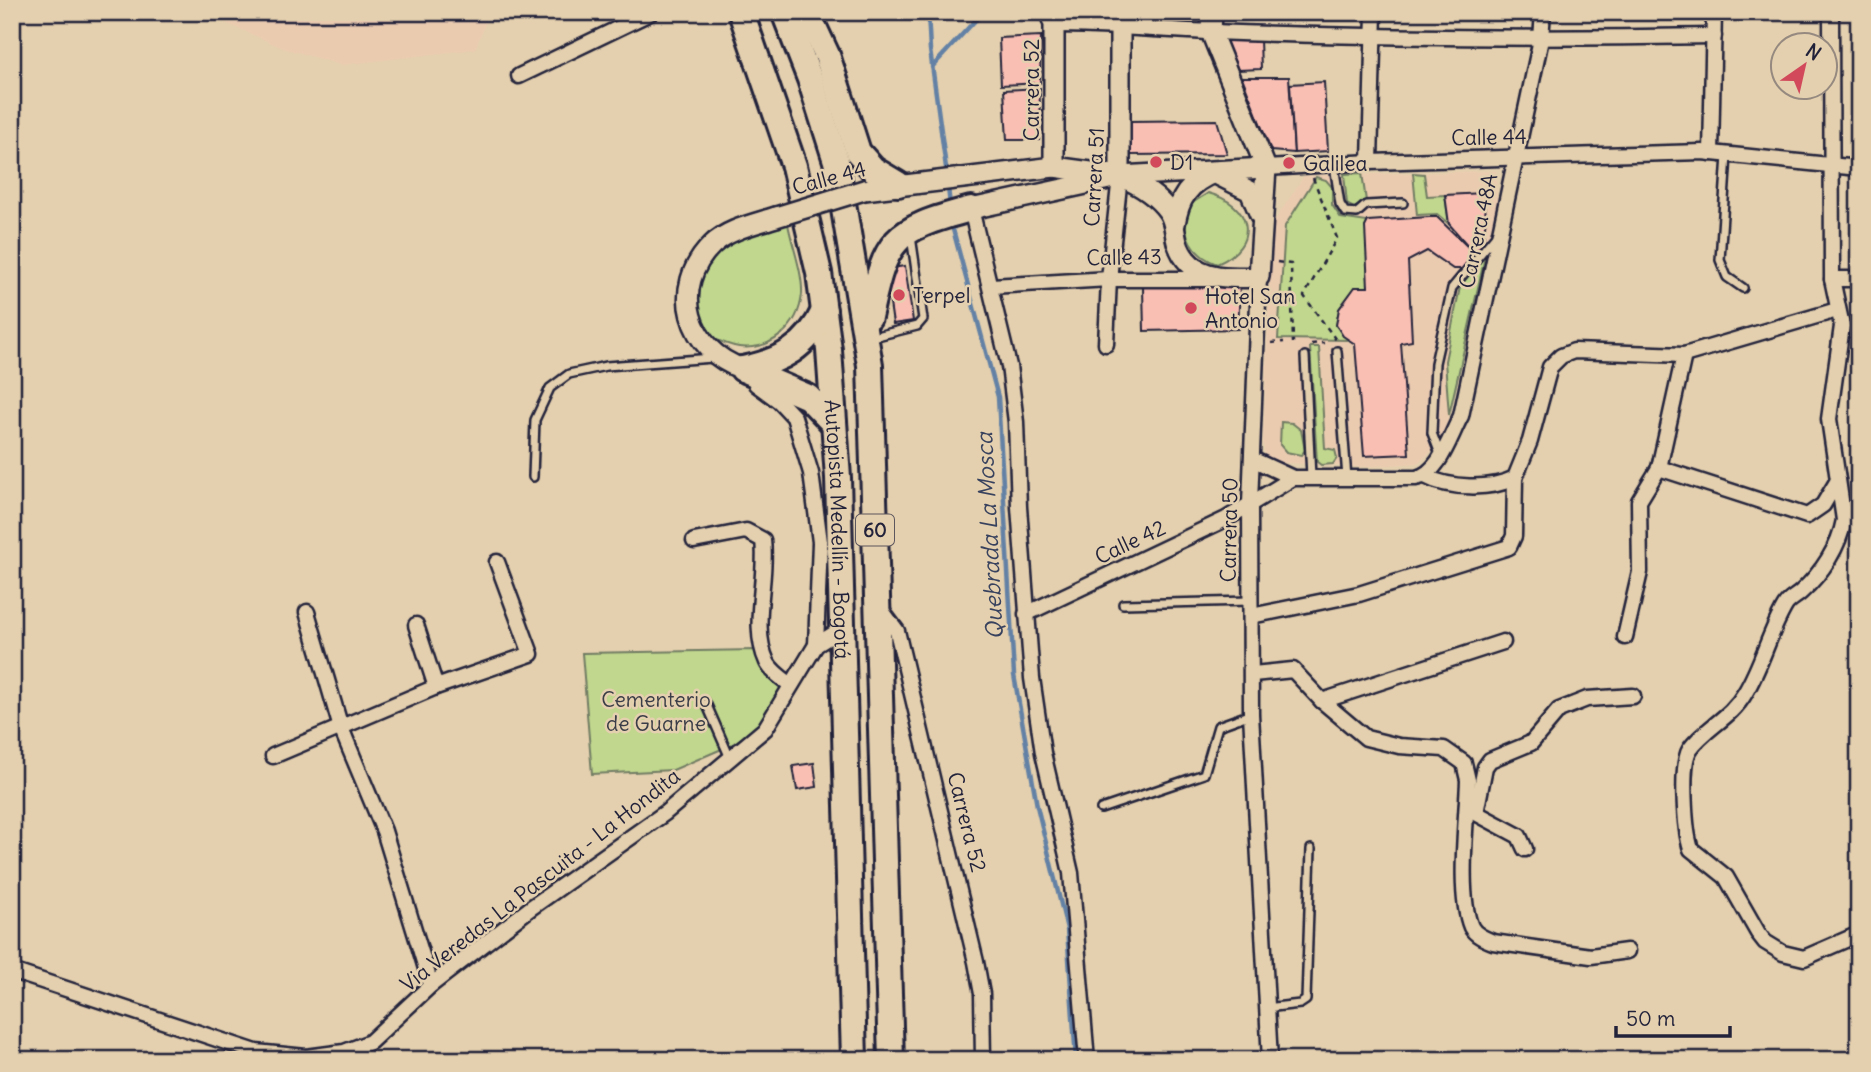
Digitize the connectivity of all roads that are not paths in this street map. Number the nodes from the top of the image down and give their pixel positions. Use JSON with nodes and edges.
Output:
{"nodes":[{"id":1,"x":652,"y":12,"type":"edge"},
{"id":2,"x":741,"y":12,"type":"edge"},
{"id":3,"x":784,"y":12,"type":"edge"},
{"id":4,"x":807,"y":12,"type":"edge"},
{"id":5,"x":1212,"y":12,"type":"edge"},
{"id":6,"x":1374,"y":12,"type":"edge"},
{"id":7,"x":1543,"y":12,"type":"edge"},
{"id":8,"x":1714,"y":12,"type":"edge"},
{"id":9,"x":1831,"y":12,"type":"edge"},
{"id":10,"x":1052,"y":19,"type":"edge"},
{"id":11,"x":1120,"y":19,"type":"edge"},
{"id":12,"x":1211,"y":32,"type":"junction"},
{"id":13,"x":1374,"y":35,"type":"junction"},
{"id":14,"x":1714,"y":36,"type":"junction"},
{"id":15,"x":1541,"y":39,"type":"junction"},
{"id":16,"x":519,"y":76,"type":"dead end"},
{"id":17,"x":1711,"y":153,"type":"junction"},
{"id":18,"x":1727,"y":155,"type":"junction"},
{"id":19,"x":1514,"y":160,"type":"junction"},
{"id":20,"x":1370,"y":162,"type":"junction"},
{"id":21,"x":1334,"y":164,"type":"junction"},
{"id":22,"x":1833,"y":166,"type":"junction"},
{"id":23,"x":1054,"y":167,"type":"junction"},
{"id":24,"x":1859,"y":168,"type":"edge"},
{"id":25,"x":1266,"y":169,"type":"junction"},
{"id":26,"x":1214,"y":173,"type":"junction"},
{"id":27,"x":1120,"y":176,"type":"junction"},
{"id":28,"x":907,"y":183,"type":"junction"},
{"id":29,"x":1403,"y":203,"type":"dead end"},
{"id":30,"x":966,"y":210,"type":"junction"},
{"id":31,"x":1175,"y":224,"type":"junction"},
{"id":32,"x":917,"y":226,"type":"junction"},
{"id":33,"x":1262,"y":226,"type":"junction"},
{"id":34,"x":1499,"y":232,"type":"junction"},
{"id":35,"x":1259,"y":269,"type":"junction"},
{"id":36,"x":1108,"y":279,"type":"junction"},
{"id":37,"x":1219,"y":279,"type":"junction"},
{"id":38,"x":1832,"y":279,"type":"junction"},
{"id":39,"x":1859,"y":279,"type":"edge"},
{"id":40,"x":992,"y":286,"type":"junction"},
{"id":41,"x":1743,"y":288,"type":"dead end"},
{"id":42,"x":1837,"y":310,"type":"junction"},
{"id":43,"x":824,"y":311,"type":"junction"},
{"id":44,"x":866,"y":335,"type":"junction"},
{"id":45,"x":1106,"y":344,"type":"dead end"},
{"id":46,"x":1338,"y":347,"type":"road end"},
{"id":47,"x":1684,"y":355,"type":"junction"},
{"id":48,"x":1305,"y":356,"type":"dead end"},
{"id":49,"x":731,"y":364,"type":"junction"},
{"id":50,"x":834,"y":424,"type":"junction"},
{"id":51,"x":1440,"y":454,"type":"junction"},
{"id":52,"x":1254,"y":460,"type":"junction"},
{"id":53,"x":1660,"y":468,"type":"junction"},
{"id":54,"x":1425,"y":476,"type":"junction"},
{"id":55,"x":533,"y":477,"type":"dead end"},
{"id":56,"x":1311,"y":477,"type":"junction"},
{"id":57,"x":1293,"y":478,"type":"junction"},
{"id":58,"x":1346,"y":478,"type":"junction"},
{"id":59,"x":1514,"y":478,"type":"junction"},
{"id":60,"x":1839,"y":479,"type":"junction"},
{"id":61,"x":1250,"y":503,"type":"junction"},
{"id":62,"x":694,"y":541,"type":"dead end"},
{"id":63,"x":497,"y":562,"type":"dead end"},
{"id":64,"x":1251,"y":601,"type":"junction"},
{"id":65,"x":877,"y":603,"type":"junction"},
{"id":66,"x":1123,"y":604,"type":"dead end"},
{"id":67,"x":307,"y":612,"type":"dead end"},
{"id":68,"x":1026,"y":614,"type":"junction"},
{"id":69,"x":1251,"y":616,"type":"junction"},
{"id":70,"x":416,"y":625,"type":"dead end"},
{"id":71,"x":841,"y":630,"type":"junction"},
{"id":72,"x":1625,"y":637,"type":"dead end"},
{"id":73,"x":1503,"y":642,"type":"dead end"},
{"id":74,"x":816,"y":645,"type":"junction"},
{"id":75,"x":1253,"y":674,"type":"junction"},
{"id":76,"x":791,"y":685,"type":"junction"},
{"id":77,"x":436,"y":687,"type":"junction"},
{"id":78,"x":1633,"y":696,"type":"dead end"},
{"id":79,"x":1322,"y":701,"type":"junction"},
{"id":80,"x":706,"y":703,"type":"dead end"},
{"id":81,"x":1251,"y":714,"type":"junction"},
{"id":82,"x":341,"y":728,"type":"junction"},
{"id":83,"x":273,"y":756,"type":"dead end"},
{"id":84,"x":730,"y":758,"type":"junction"},
{"id":85,"x":1101,"y":810,"type":"dead end"},
{"id":86,"x":1472,"y":813,"type":"junction"},
{"id":87,"x":1311,"y":849,"type":"dead end"},
{"id":88,"x":1525,"y":849,"type":"dead end"},
{"id":89,"x":1859,"y":934,"type":"edge"},
{"id":90,"x":1627,"y":951,"type":"dead end"},
{"id":91,"x":12,"y":971,"type":"edge"},
{"id":92,"x":431,"y":985,"type":"junction"},
{"id":93,"x":1265,"y":1008,"type":"junction"},
{"id":94,"x":854,"y":1060,"type":"edge"},
{"id":95,"x":891,"y":1060,"type":"edge"},
{"id":96,"x":983,"y":1060,"type":"edge"},
{"id":97,"x":1087,"y":1060,"type":"edge"},
{"id":98,"x":1270,"y":1060,"type":"edge"}],
"edges":[{"from":1,"to":16,"type":"street"},
{"from":2,"to":43,"type":"highway","name":"Autopista Medellín - Bogotá","number":"60"},
{"from":3,"to":44,"type":"highway","name":"Autopista Medellín - Bogotá","number":"60"},
{"from":4,"to":28,"type":"highway"},
{"from":5,"to":12,"type":"street","name":"Carrera 50"},
{"from":6,"to":13,"type":"street"},
{"from":7,"to":15,"type":"street","name":"Carrera 48A"},
{"from":8,"to":14,"type":"street"},
{"from":9,"to":22,"type":"street"},
{"from":10,"to":11,"type":"street"},
{"from":10,"to":23,"type":"street","name":"Carrera 52"},
{"from":11,"to":12,"type":"street"},
{"from":11,"to":27,"type":"street","name":"Carrera 51"},
{"from":12,"to":13,"type":"street"},
{"from":12,"to":25,"type":"street","name":"Carrera 50"},
{"from":13,"to":15,"type":"street"},
{"from":13,"to":20,"type":"street"},
{"from":14,"to":15,"type":"street"},
{"from":14,"to":17,"type":"street"},
{"from":15,"to":19,"type":"street","name":"Carrera 48A"},
{"from":17,"to":18,"type":"street","name":"Calle 44"},
{"from":17,"to":19,"type":"street","name":"Calle 44"},
{"from":18,"to":22,"type":"street","name":"Calle 44"},
{"from":18,"to":41,"type":"lane"},
{"from":19,"to":20,"type":"street","name":"Calle 44"},
{"from":19,"to":34,"type":"street","name":"Carrera 48A"},
{"from":20,"to":21,"type":"street","name":"Calle 44"},
{"from":21,"to":25,"type":"street","name":"Calle 44"},
{"from":21,"to":29,"type":"lane"},
{"from":22,"to":24,"type":"street","name":"Calle 44"},
{"from":22,"to":38,"type":"street"},
{"from":23,"to":27,"type":"street","name":"Calle 44"},
{"from":23,"to":28,"type":"street","name":"Calle 44"},
{"from":25,"to":26,"type":"street","name":"Calle 44"},
{"from":25,"to":33,"type":"street","name":"Carrera 50"},
{"from":26,"to":27,"type":"street","name":"Calle 44"},
{"from":26,"to":31,"type":"street"},
{"from":26,"to":33,"type":"street"},
{"from":27,"to":30,"type":"street","name":"Calle 44"},
{"from":27,"to":31,"type":"street"},
{"from":27,"to":36,"type":"street","name":"Carrera 51"},
{"from":28,"to":49,"type":"street","name":"Calle 44","bridge":true},
{"from":30,"to":32,"type":"highway"},
{"from":30,"to":40,"type":"street"},
{"from":31,"to":37,"type":"street"},
{"from":32,"to":44,"type":"highway"},
{"from":32,"to":44,"type":"lane"},
{"from":33,"to":35,"type":"street","name":"Carrera 50"},
{"from":33,"to":37,"type":"street"},
{"from":34,"to":51,"type":"street","name":"Carrera 48A"},
{"from":34,"to":51,"type":"lane"},
{"from":35,"to":37,"type":"street","name":"Calle 43"},
{"from":35,"to":52,"type":"street","name":"Carrera 50"},
{"from":36,"to":37,"type":"street","name":"Calle 43"},
{"from":36,"to":40,"type":"street","name":"Calle 43"},
{"from":36,"to":45,"type":"street","name":"Carrera 51"},
{"from":38,"to":39,"type":"street"},
{"from":38,"to":42,"type":"street"},
{"from":40,"to":68,"type":"street"},
{"from":42,"to":47,"type":"street"},
{"from":42,"to":60,"type":"street"},
{"from":43,"to":49,"type":"highway"},
{"from":43,"to":50,"type":"highway","name":"Autopista Medellín - Bogotá","number":"60"},
{"from":44,"to":65,"type":"highway","name":"Autopista Medellín - Bogotá","number":"60"},
{"from":46,"to":58,"type":"lane"},
{"from":47,"to":53,"type":"street"},
{"from":47,"to":59,"type":"street"},
{"from":48,"to":56,"type":"lane"},
{"from":49,"to":50,"type":"highway"},
{"from":49,"to":55,"type":"lane"},
{"from":49,"to":74,"type":"street"},
{"from":50,"to":71,"type":"highway","name":"Autopista Medellín - Bogotá","number":"60"},
{"from":51,"to":54,"type":"street","name":"Carrera 48A"},
{"from":52,"to":57,"type":"street"},
{"from":52,"to":61,"type":"street","name":"Carrera 50"},
{"from":53,"to":60,"type":"street"},
{"from":53,"to":72,"type":"street"},
{"from":54,"to":58,"type":"street"},
{"from":54,"to":59,"type":"street"},
{"from":56,"to":57,"type":"street"},
{"from":56,"to":58,"type":"street"},
{"from":57,"to":61,"type":"street","name":"Calle 42"},
{"from":59,"to":69,"type":"street"},
{"from":60,"to":89,"type":"street"},
{"from":61,"to":64,"type":"street","name":"Carrera 50"},
{"from":61,"to":68,"type":"street","name":"Calle 42"},
{"from":62,"to":76,"type":"street"},
{"from":63,"to":77,"type":"street"},
{"from":64,"to":66,"type":"lane"},
{"from":64,"to":69,"type":"street","name":"Carrera 50"},
{"from":65,"to":95,"type":"highway","name":"Autopista Medellín - Bogotá","number":"60"},
{"from":65,"to":96,"type":"street","name":"Carrera 52"},
{"from":67,"to":82,"type":"street"},
{"from":68,"to":97,"type":"street"},
{"from":69,"to":75,"type":"street","name":"Carrera 50"},
{"from":70,"to":77,"type":"street"},
{"from":71,"to":74,"type":"street","name":"Via Veredas La Pascuita - La Hondita"},
{"from":71,"to":94,"type":"highway","name":"Autopista Medellín - Bogotá","number":"60"},
{"from":73,"to":79,"type":"street"},
{"from":74,"to":76,"type":"street","name":"Via Veredas La Pascuita - La Hondita"},
{"from":75,"to":79,"type":"street"},
{"from":75,"to":81,"type":"street","name":"Carrera 50"},
{"from":76,"to":84,"type":"street","name":"Via Veredas La Pascuita - La Hondita"},
{"from":77,"to":82,"type":"street"},
{"from":78,"to":86,"type":"street"},
{"from":79,"to":86,"type":"street"},
{"from":80,"to":84,"type":"lane"},
{"from":81,"to":85,"type":"lane"},
{"from":81,"to":93,"type":"street","name":"Carrera 50"},
{"from":82,"to":83,"type":"street"},
{"from":82,"to":92,"type":"street"},
{"from":84,"to":92,"type":"street","name":"Via Veredas La Pascuita - La Hondita"},
{"from":86,"to":88,"type":"street"},
{"from":86,"to":90,"type":"street"},
{"from":87,"to":93,"type":"lane"},
{"from":91,"to":92,"type":"street","name":"Via Veredas La Pascuita - La Hondita"},
{"from":93,"to":98,"type":"street","name":"Carrera 50"}]}
